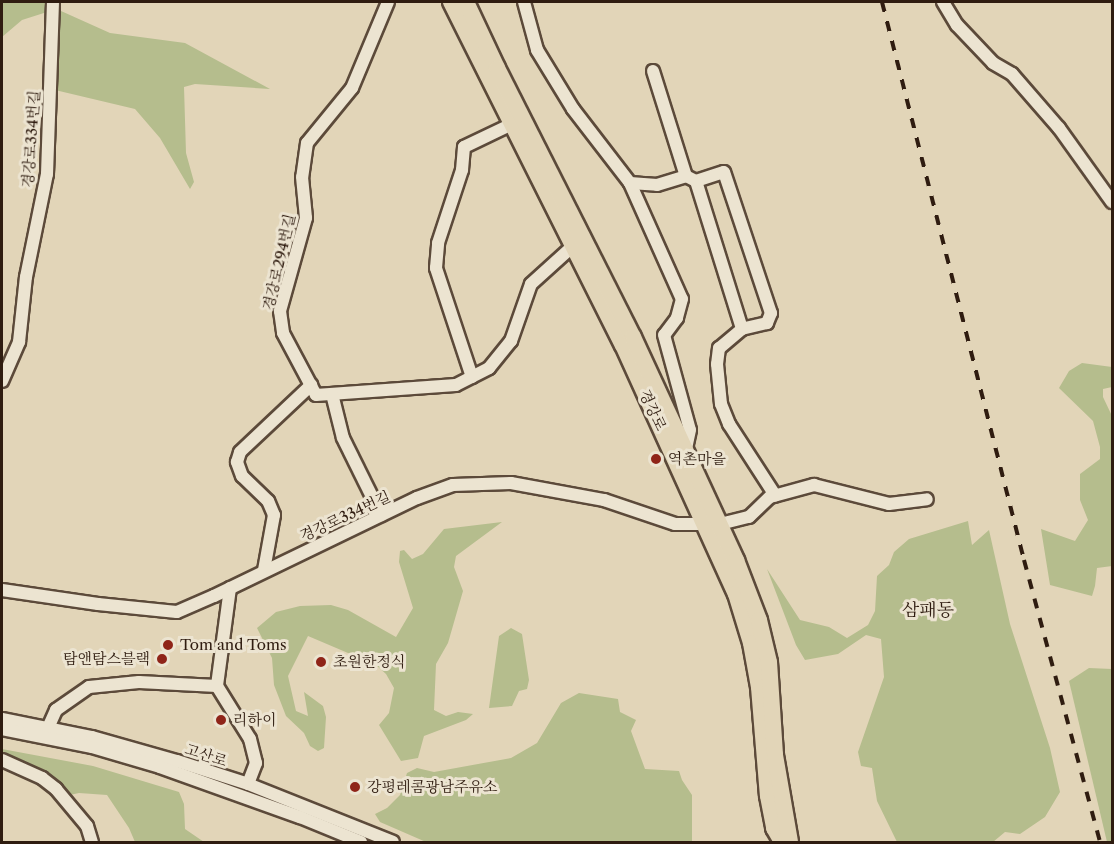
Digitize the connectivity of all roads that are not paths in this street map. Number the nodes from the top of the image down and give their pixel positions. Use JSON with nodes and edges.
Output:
{"nodes":[{"id":1,"x":53,"y":2,"type":"edge"},
{"id":2,"x":388,"y":2,"type":"edge"},
{"id":3,"x":451,"y":2,"type":"edge"},
{"id":4,"x":466,"y":2,"type":"edge"},
{"id":5,"x":524,"y":2,"type":"edge"},
{"id":6,"x":943,"y":2,"type":"edge"},
{"id":7,"x":653,"y":71,"type":"dead end"},
{"id":8,"x":512,"y":124,"type":"junction"},
{"id":9,"x":691,"y":179,"type":"junction"},
{"id":10,"x":630,"y":183,"type":"junction"},
{"id":11,"x":1113,"y":202,"type":"edge"},
{"id":12,"x":573,"y":246,"type":"junction"},
{"id":13,"x":742,"y":329,"type":"junction"},
{"id":14,"x":472,"y":377,"type":"junction"},
{"id":15,"x":2,"y":381,"type":"edge"},
{"id":16,"x":311,"y":385,"type":"junction"},
{"id":17,"x":332,"y":394,"type":"junction"},
{"id":18,"x":686,"y":449,"type":"junction"},
{"id":19,"x":775,"y":495,"type":"junction"},
{"id":20,"x":927,"y":499,"type":"dead end"},
{"id":21,"x":381,"y":515,"type":"junction"},
{"id":22,"x":713,"y":524,"type":"junction"},
{"id":23,"x":264,"y":570,"type":"junction"},
{"id":24,"x":230,"y":588,"type":"junction"},
{"id":25,"x":2,"y":590,"type":"edge"},
{"id":26,"x":217,"y":686,"type":"junction"},
{"id":27,"x":2,"y":719,"type":"edge"},
{"id":28,"x":48,"y":728,"type":"junction"},
{"id":29,"x":2,"y":729,"type":"edge"},
{"id":30,"x":2,"y":760,"type":"edge"},
{"id":31,"x":248,"y":784,"type":"junction"},
{"id":32,"x":92,"y":843,"type":"edge"},
{"id":33,"x":361,"y":843,"type":"edge"},
{"id":34,"x":393,"y":843,"type":"edge"},
{"id":35,"x":782,"y":843,"type":"edge"},
{"id":36,"x":790,"y":843,"type":"edge"}],
"edges":[{"from":1,"to":15,"type":"street","name":"경강로334번길"},
{"from":2,"to":16,"type":"street","name":"경강로294번길"},
{"from":3,"to":8,"type":"main road","name":"경강로"},
{"from":4,"to":18,"type":"main road","name":"경강로"},
{"from":5,"to":10,"type":"street"},
{"from":6,"to":11,"type":"street"},
{"from":7,"to":9,"type":"street"},
{"from":8,"to":12,"type":"main road","name":"경강로"},
{"from":8,"to":14,"type":"street"},
{"from":9,"to":10,"type":"street"},
{"from":9,"to":13,"type":"street"},
{"from":9,"to":13,"type":"street"},
{"from":10,"to":18,"type":"street"},
{"from":12,"to":14,"type":"street"},
{"from":12,"to":22,"type":"main road","name":"경강로"},
{"from":13,"to":19,"type":"street"},
{"from":14,"to":17,"type":"street"},
{"from":16,"to":17,"type":"street"},
{"from":16,"to":23,"type":"street"},
{"from":17,"to":21,"type":"street"},
{"from":18,"to":22,"type":"main road","name":"경강로"},
{"from":19,"to":20,"type":"street"},
{"from":19,"to":22,"type":"street","name":"경강로334번길"},
{"from":21,"to":22,"type":"street","name":"경강로334번길"},
{"from":21,"to":23,"type":"street","name":"경강로334번길"},
{"from":22,"to":35,"type":"main road","name":"경강로"},
{"from":22,"to":36,"type":"main road","name":"경강로"},
{"from":23,"to":24,"type":"street","name":"경강로334번길"},
{"from":24,"to":25,"type":"street","name":"경강로334번길"},
{"from":24,"to":26,"type":"street"},
{"from":26,"to":28,"type":"street"},
{"from":26,"to":31,"type":"street"},
{"from":27,"to":28,"type":"street","name":"고산로"},
{"from":28,"to":31,"type":"street","name":"고산로"},
{"from":29,"to":33,"type":"street","name":"고산로"},
{"from":30,"to":32,"type":"street"},
{"from":31,"to":34,"type":"street","name":"고산로"}]}
